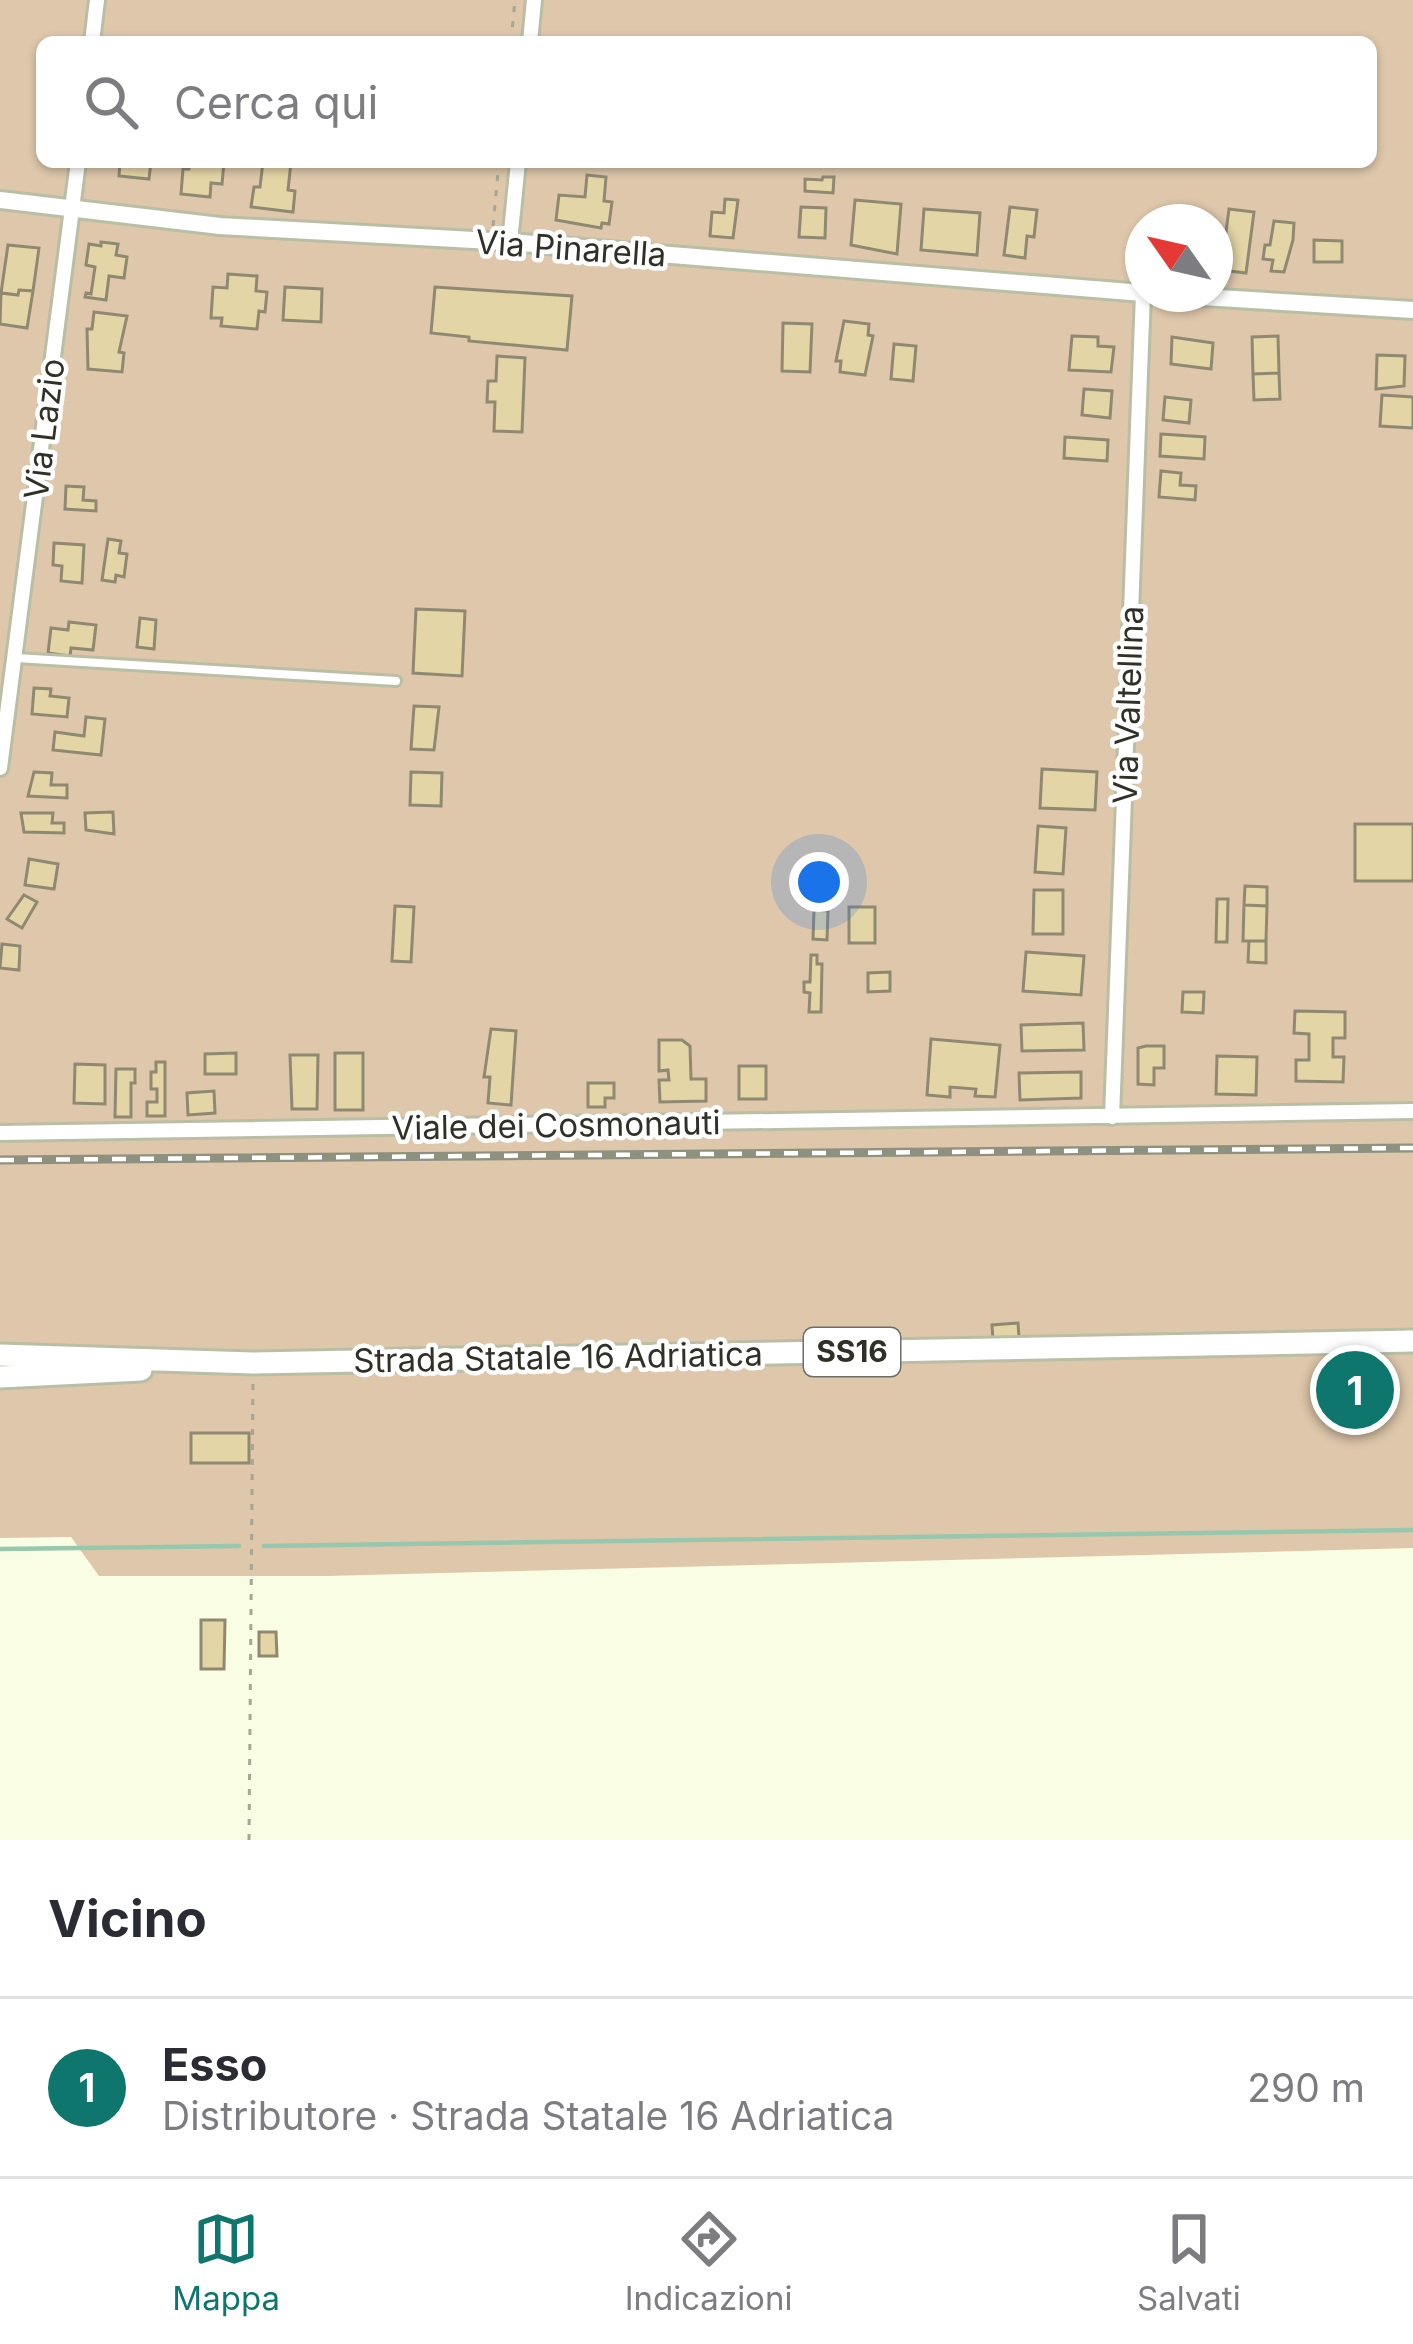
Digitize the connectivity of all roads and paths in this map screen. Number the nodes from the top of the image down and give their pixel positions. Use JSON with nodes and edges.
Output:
{"nodes":[{"id":1,"x":97,"y":0,"type":"edge"},
{"id":2,"x":515,"y":0,"type":"edge"},
{"id":3,"x":534,"y":0,"type":"edge"},
{"id":4,"x":93,"y":36,"type":"edge"},
{"id":5,"x":512,"y":36,"type":"edge"},
{"id":6,"x":531,"y":36,"type":"edge"},
{"id":7,"x":77,"y":168,"type":"edge"},
{"id":8,"x":499,"y":168,"type":"edge"},
{"id":9,"x":517,"y":168,"type":"edge"},
{"id":10,"x":0,"y":200,"type":"edge"},
{"id":11,"x":73,"y":206,"type":"junction"},
{"id":12,"x":501,"y":242,"type":"junction"},
{"id":13,"x":1125,"y":293,"type":"edge"},
{"id":14,"x":1233,"y":299,"type":"edge"},
{"id":15,"x":1413,"y":310,"type":"edge"},
{"id":16,"x":1142,"y":312,"type":"edge"},
{"id":17,"x":14,"y":658,"type":"junction"},
{"id":18,"x":396,"y":681,"type":"dead end"},
{"id":19,"x":0,"y":768,"type":"edge"},
{"id":20,"x":1413,"y":1111,"type":"edge"},
{"id":21,"x":1112,"y":1117,"type":"junction"},
{"id":22,"x":0,"y":1132,"type":"edge"},
{"id":23,"x":1413,"y":1341,"type":"edge"},
{"id":24,"x":0,"y":1355,"type":"edge"},
{"id":25,"x":208,"y":1362,"type":"junction"},
{"id":26,"x":253,"y":1364,"type":"junction"},
{"id":27,"x":0,"y":1377,"type":"edge"},
{"id":28,"x":249,"y":1840,"type":"edge"}],
"edges":[{"from":1,"to":4,"type":"street"},
{"from":2,"to":5,"type":"path"},
{"from":3,"to":6,"type":"street"},
{"from":7,"to":11,"type":"street","name":"Via Lazio"},
{"from":8,"to":12,"type":"path"},
{"from":9,"to":12,"type":"street"},
{"from":10,"to":11,"type":"street","name":"Via Pinarella"},
{"from":11,"to":12,"type":"street","name":"Via Pinarella"},
{"from":11,"to":17,"type":"street","name":"Via Lazio"},
{"from":12,"to":13,"type":"street","name":"Via Pinarella"},
{"from":14,"to":15,"type":"street"},
{"from":16,"to":21,"type":"street","name":"Via Valtellina"},
{"from":17,"to":18,"type":"lane"},
{"from":17,"to":19,"type":"street","name":"Via Lazio"},
{"from":20,"to":21,"type":"street","name":"Viale dei Cosmonauti"},
{"from":21,"to":22,"type":"street","name":"Viale dei Cosmonauti"},
{"from":23,"to":26,"type":"main road","name":"Strada Statale 16 Adriatica","number":"SS16"},
{"from":24,"to":25,"type":"main road","name":"Strada Statale 16 Adriatica","number":"SS16"},
{"from":25,"to":26,"type":"main road","name":"Strada Statale 16 Adriatica","number":"SS16"},
{"from":25,"to":27,"type":"main road","name":"Strada Statale 16 Adriatica","number":"SS16"},
{"from":26,"to":28,"type":"path"}]}
